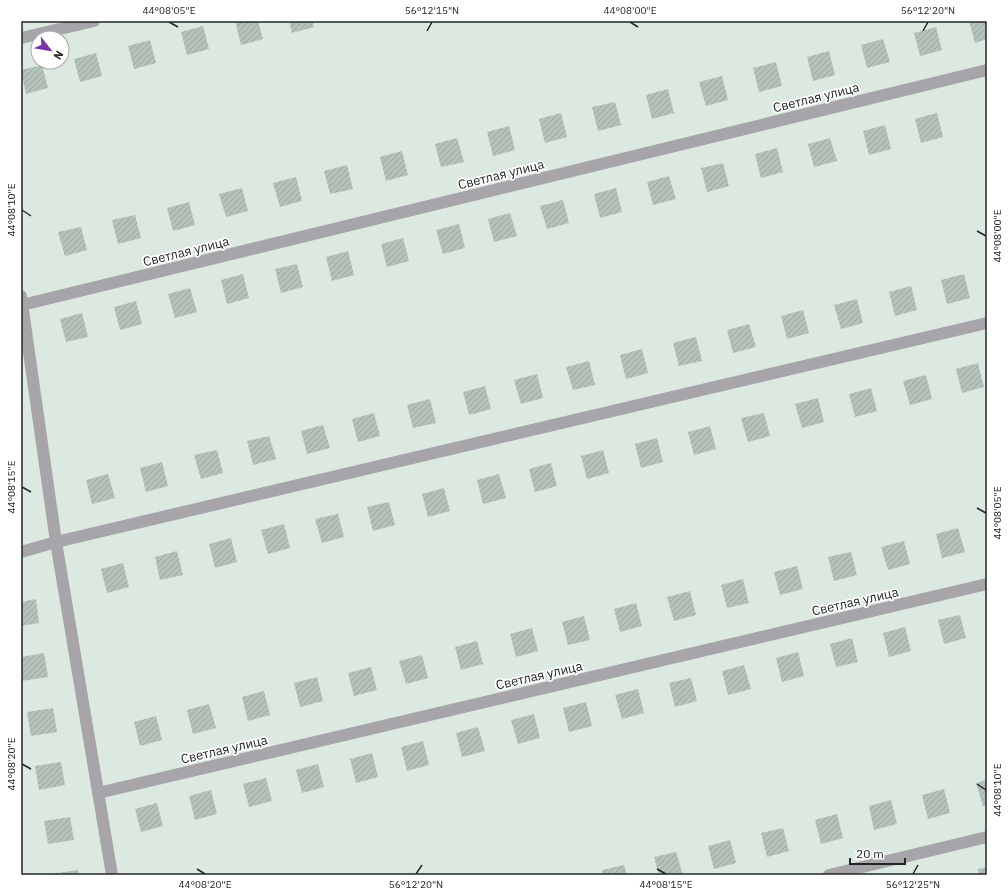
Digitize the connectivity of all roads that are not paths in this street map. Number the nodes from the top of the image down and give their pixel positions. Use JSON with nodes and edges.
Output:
{"nodes":[{"id":1,"x":94,"y":21,"type":"edge"},
{"id":2,"x":21,"y":38,"type":"edge"},
{"id":3,"x":987,"y":70,"type":"edge"},
{"id":4,"x":22,"y":301,"type":"edge"},
{"id":5,"x":987,"y":323,"type":"edge"},
{"id":6,"x":56,"y":542,"type":"junction"},
{"id":7,"x":21,"y":552,"type":"edge"},
{"id":8,"x":987,"y":584,"type":"edge"},
{"id":9,"x":98,"y":793,"type":"junction"},
{"id":10,"x":987,"y":837,"type":"edge"},
{"id":11,"x":112,"y":875,"type":"edge"},
{"id":12,"x":828,"y":875,"type":"edge"}],
"edges":[{"from":1,"to":2,"type":"street"},
{"from":3,"to":4,"type":"street","name":"Светлая улица"},
{"from":4,"to":6,"type":"street","name":"Светлая улица"},
{"from":5,"to":6,"type":"street"},
{"from":6,"to":7,"type":"street"},
{"from":6,"to":9,"type":"street","name":"Светлая улица"},
{"from":8,"to":9,"type":"street","name":"Светлая улица"},
{"from":9,"to":11,"type":"street","name":"Светлая улица"},
{"from":10,"to":12,"type":"street"}]}
